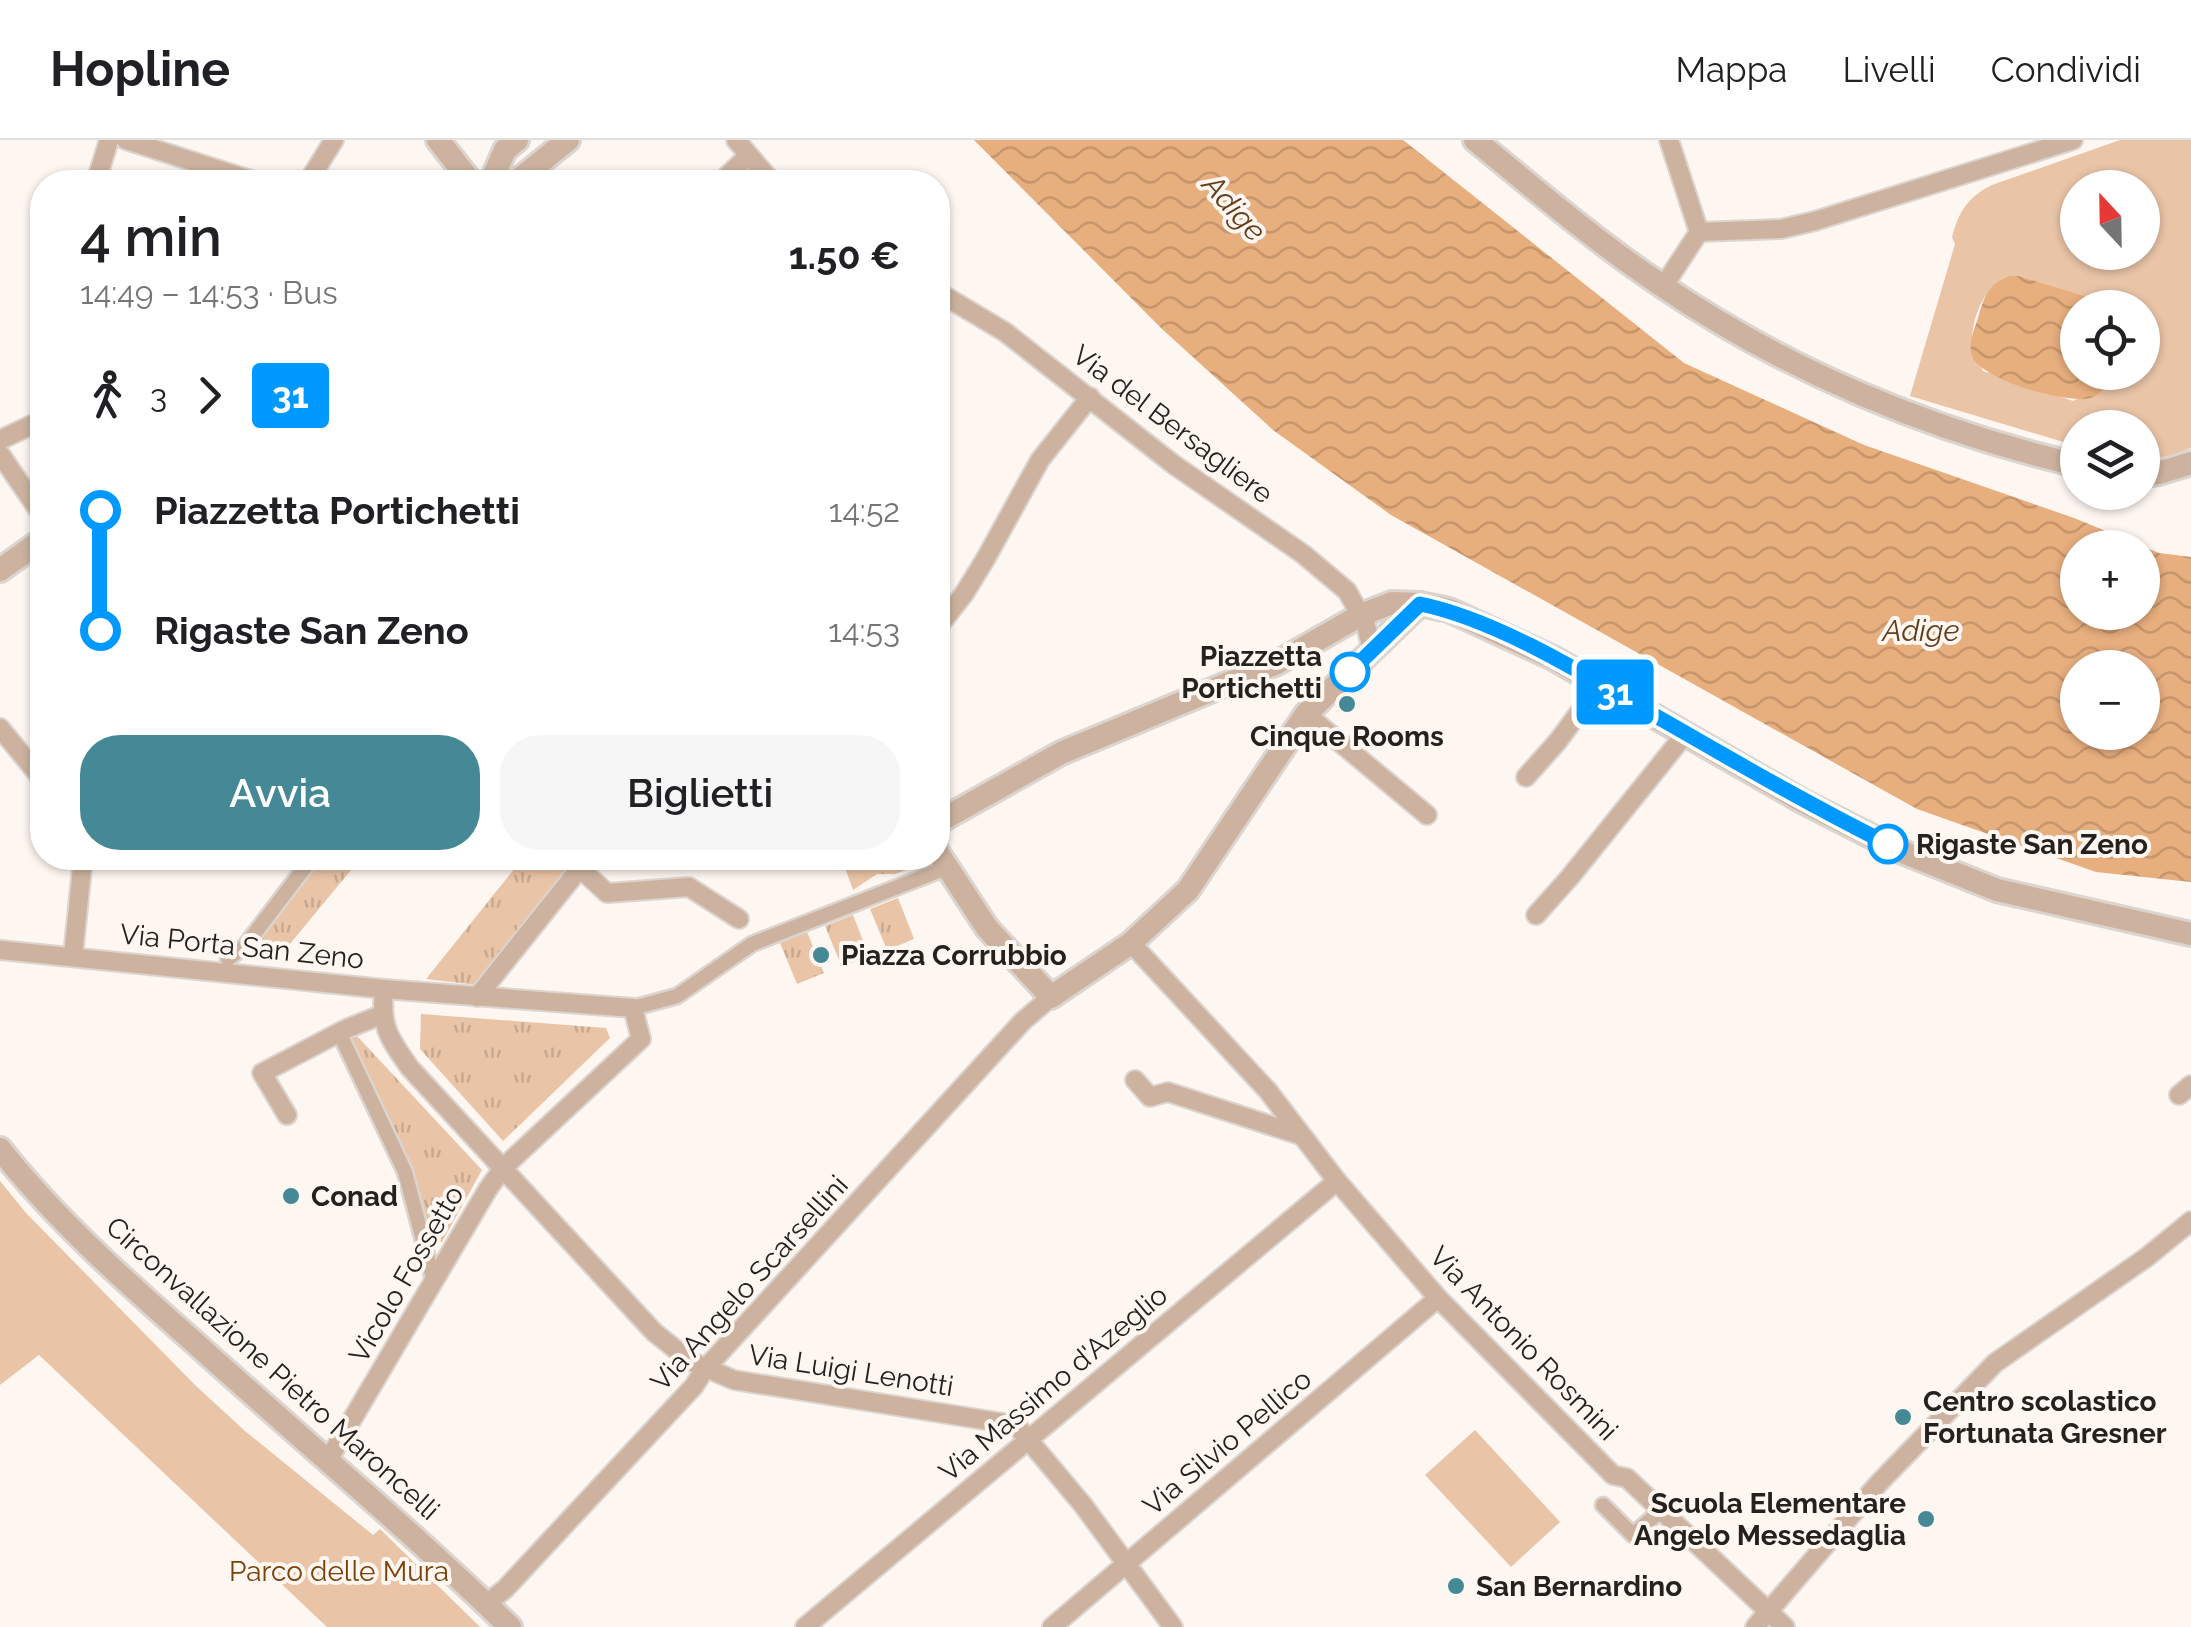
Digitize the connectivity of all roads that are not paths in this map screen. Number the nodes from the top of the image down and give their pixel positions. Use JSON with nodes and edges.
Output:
{"nodes":[{"id":1,"x":109,"y":140,"type":"edge"},
{"id":2,"x":126,"y":140,"type":"edge"},
{"id":3,"x":334,"y":140,"type":"edge"},
{"id":4,"x":438,"y":140,"type":"edge"},
{"id":5,"x":518,"y":140,"type":"edge"},
{"id":6,"x":568,"y":140,"type":"edge"},
{"id":7,"x":736,"y":140,"type":"edge"},
{"id":8,"x":1475,"y":140,"type":"edge"},
{"id":9,"x":1670,"y":140,"type":"edge"},
{"id":10,"x":2073,"y":140,"type":"edge"},
{"id":11,"x":748,"y":156,"type":"junction"},
{"id":12,"x":100,"y":170,"type":"edge"},
{"id":13,"x":220,"y":170,"type":"edge"},
{"id":14,"x":315,"y":170,"type":"edge"},
{"id":15,"x":462,"y":170,"type":"edge"},
{"id":16,"x":496,"y":170,"type":"edge"},
{"id":17,"x":531,"y":170,"type":"edge"},
{"id":18,"x":733,"y":170,"type":"edge"},
{"id":19,"x":761,"y":170,"type":"edge"},
{"id":20,"x":1699,"y":232,"type":"junction"},
{"id":21,"x":1663,"y":287,"type":"junction"},
{"id":22,"x":950,"y":299,"type":"edge"},
{"id":23,"x":1090,"y":396,"type":"junction"},
{"id":24,"x":30,"y":426,"type":"edge"},
{"id":25,"x":0,"y":440,"type":"edge"},
{"id":26,"x":0,"y":454,"type":"edge"},
{"id":27,"x":2060,"y":459,"type":"edge"},
{"id":28,"x":2191,"y":463,"type":"edge"},
{"id":29,"x":2160,"y":474,"type":"edge"},
{"id":30,"x":30,"y":498,"type":"edge"},
{"id":31,"x":30,"y":549,"type":"edge"},
{"id":32,"x":0,"y":570,"type":"edge"},
{"id":33,"x":1420,"y":604,"type":"junction"},
{"id":34,"x":950,"y":610,"type":"edge"},
{"id":35,"x":1361,"y":616,"type":"junction"},
{"id":36,"x":1372,"y":651,"type":"junction"},
{"id":37,"x":1600,"y":684,"type":"junction"},
{"id":38,"x":1306,"y":714,"type":"junction"},
{"id":39,"x":0,"y":728,"type":"edge"},
{"id":40,"x":1686,"y":733,"type":"junction"},
{"id":41,"x":30,"y":764,"type":"edge"},
{"id":42,"x":1526,"y":777,"type":"dead end"},
{"id":43,"x":950,"y":815,"type":"edge"},
{"id":44,"x":1427,"y":815,"type":"dead end"},
{"id":45,"x":82,"y":870,"type":"edge"},
{"id":46,"x":303,"y":870,"type":"edge"},
{"id":47,"x":567,"y":870,"type":"edge"},
{"id":48,"x":582,"y":870,"type":"edge"},
{"id":49,"x":919,"y":870,"type":"edge"},
{"id":50,"x":949,"y":870,"type":"edge"},
{"id":51,"x":1536,"y":915,"type":"dead end"},
{"id":52,"x":739,"y":919,"type":"joint"},
{"id":53,"x":2191,"y":934,"type":"edge"},
{"id":54,"x":1130,"y":943,"type":"junction"},
{"id":55,"x":752,"y":944,"type":"junction"},
{"id":56,"x":0,"y":950,"type":"edge"},
{"id":57,"x":72,"y":956,"type":"junction"},
{"id":58,"x":228,"y":959,"type":"dead end"},
{"id":59,"x":384,"y":989,"type":"junction"},
{"id":60,"x":478,"y":996,"type":"junction"},
{"id":61,"x":1051,"y":996,"type":"junction"},
{"id":62,"x":633,"y":1008,"type":"junction"},
{"id":63,"x":381,"y":1015,"type":"junction"},
{"id":64,"x":339,"y":1032,"type":"junction"},
{"id":65,"x":1134,"y":1080,"type":"dead end"},
{"id":66,"x":287,"y":1115,"type":"dead end"},
{"id":67,"x":1301,"y":1135,"type":"junction"},
{"id":68,"x":0,"y":1149,"type":"edge"},
{"id":69,"x":504,"y":1168,"type":"junction"},
{"id":70,"x":1337,"y":1181,"type":"junction"},
{"id":71,"x":2191,"y":1221,"type":"edge"},
{"id":72,"x":434,"y":1282,"type":"junction"},
{"id":73,"x":1438,"y":1298,"type":"junction"},
{"id":74,"x":705,"y":1368,"type":"junction"},
{"id":75,"x":1030,"y":1438,"type":"junction"},
{"id":76,"x":326,"y":1462,"type":"junction"},
{"id":77,"x":1604,"y":1504,"type":"dead end"},
{"id":78,"x":1659,"y":1512,"type":"junction"},
{"id":79,"x":1126,"y":1564,"type":"junction"},
{"id":80,"x":486,"y":1604,"type":"junction"},
{"id":81,"x":1767,"y":1612,"type":"junction"},
{"id":82,"x":510,"y":1627,"type":"edge"},
{"id":83,"x":805,"y":1627,"type":"edge"},
{"id":84,"x":1052,"y":1627,"type":"edge"},
{"id":85,"x":1173,"y":1627,"type":"edge"},
{"id":86,"x":1755,"y":1627,"type":"edge"},
{"id":87,"x":1785,"y":1627,"type":"edge"}],
"edges":[{"from":1,"to":12,"type":"street"},
{"from":2,"to":13,"type":"street"},
{"from":3,"to":14,"type":"street"},
{"from":4,"to":15,"type":"street"},
{"from":5,"to":16,"type":"street"},
{"from":6,"to":17,"type":"street"},
{"from":7,"to":11,"type":"street"},
{"from":8,"to":21,"type":"street"},
{"from":9,"to":20,"type":"street"},
{"from":10,"to":20,"type":"street"},
{"from":11,"to":18,"type":"street"},
{"from":11,"to":19,"type":"street"},
{"from":20,"to":21,"type":"street"},
{"from":21,"to":27,"type":"street"},
{"from":22,"to":23,"type":"street","name":"Via del Bersagliere"},
{"from":23,"to":34,"type":"street"},
{"from":23,"to":35,"type":"street","name":"Via del Bersagliere"},
{"from":24,"to":25,"type":"street"},
{"from":26,"to":30,"type":"street"},
{"from":28,"to":29,"type":"street"},
{"from":31,"to":32,"type":"street"},
{"from":33,"to":35,"type":"street"},
{"from":33,"to":36,"type":"street"},
{"from":33,"to":37,"type":"street"},
{"from":35,"to":36,"type":"street"},
{"from":35,"to":43,"type":"street"},
{"from":36,"to":38,"type":"street"},
{"from":37,"to":40,"type":"street"},
{"from":37,"to":42,"type":"street"},
{"from":38,"to":44,"type":"street"},
{"from":38,"to":54,"type":"street"},
{"from":39,"to":41,"type":"street"},
{"from":40,"to":51,"type":"street"},
{"from":40,"to":53,"type":"street"},
{"from":45,"to":57,"type":"street"},
{"from":46,"to":58,"type":"street"},
{"from":47,"to":60,"type":"street"},
{"from":48,"to":52,"type":"street"},
{"from":49,"to":55,"type":"street"},
{"from":50,"to":61,"type":"street"},
{"from":52,"to":55,"type":"street"},
{"from":54,"to":61,"type":"street"},
{"from":54,"to":67,"type":"street","name":"Via Antonio Rosmini"},
{"from":55,"to":62,"type":"street"},
{"from":56,"to":57,"type":"street","name":"Via Porta San Zeno"},
{"from":57,"to":59,"type":"street","name":"Via Porta San Zeno"},
{"from":59,"to":60,"type":"street","name":"Via Porta San Zeno"},
{"from":59,"to":63,"type":"street"},
{"from":60,"to":62,"type":"street","name":"Via Porta San Zeno"},
{"from":61,"to":74,"type":"street","name":"Via Angelo Scarsellini"},
{"from":62,"to":69,"type":"street","name":"Vicolo Fossetto"},
{"from":63,"to":64,"type":"street"},
{"from":63,"to":69,"type":"street","name":"Via Luigi Lenotti"},
{"from":64,"to":66,"type":"street"},
{"from":64,"to":72,"type":"street"},
{"from":65,"to":67,"type":"street"},
{"from":67,"to":70,"type":"street","name":"Via Antonio Rosmini"},
{"from":68,"to":76,"type":"street","name":"Circonvallazione Pietro Maroncelli"},
{"from":69,"to":72,"type":"street","name":"Vicolo Fossetto"},
{"from":69,"to":74,"type":"street","name":"Via Luigi Lenotti"},
{"from":70,"to":73,"type":"street","name":"Via Antonio Rosmini"},
{"from":70,"to":75,"type":"street","name":"Via Massimo d'Azeglio"},
{"from":71,"to":81,"type":"street"},
{"from":72,"to":76,"type":"street","name":"Vicolo Fossetto"},
{"from":73,"to":78,"type":"street","name":"Via Antonio Rosmini"},
{"from":73,"to":79,"type":"street","name":"Via Silvio Pellico"},
{"from":74,"to":75,"type":"street","name":"Via Luigi Lenotti"},
{"from":74,"to":80,"type":"street","name":"Via Angelo Scarsellini"},
{"from":75,"to":79,"type":"street"},
{"from":75,"to":83,"type":"street","name":"Via Massimo d'Azeglio"},
{"from":76,"to":80,"type":"street","name":"Circonvallazione Pietro Maroncelli"},
{"from":77,"to":78,"type":"street"},
{"from":78,"to":81,"type":"street","name":"Via Antonio Rosmini"},
{"from":79,"to":84,"type":"street","name":"Via Silvio Pellico"},
{"from":79,"to":85,"type":"street"},
{"from":80,"to":82,"type":"street","name":"Circonvallazione Pietro Maroncelli"},
{"from":81,"to":86,"type":"street"},
{"from":81,"to":87,"type":"street","name":"Via Antonio Rosmini"}]}
